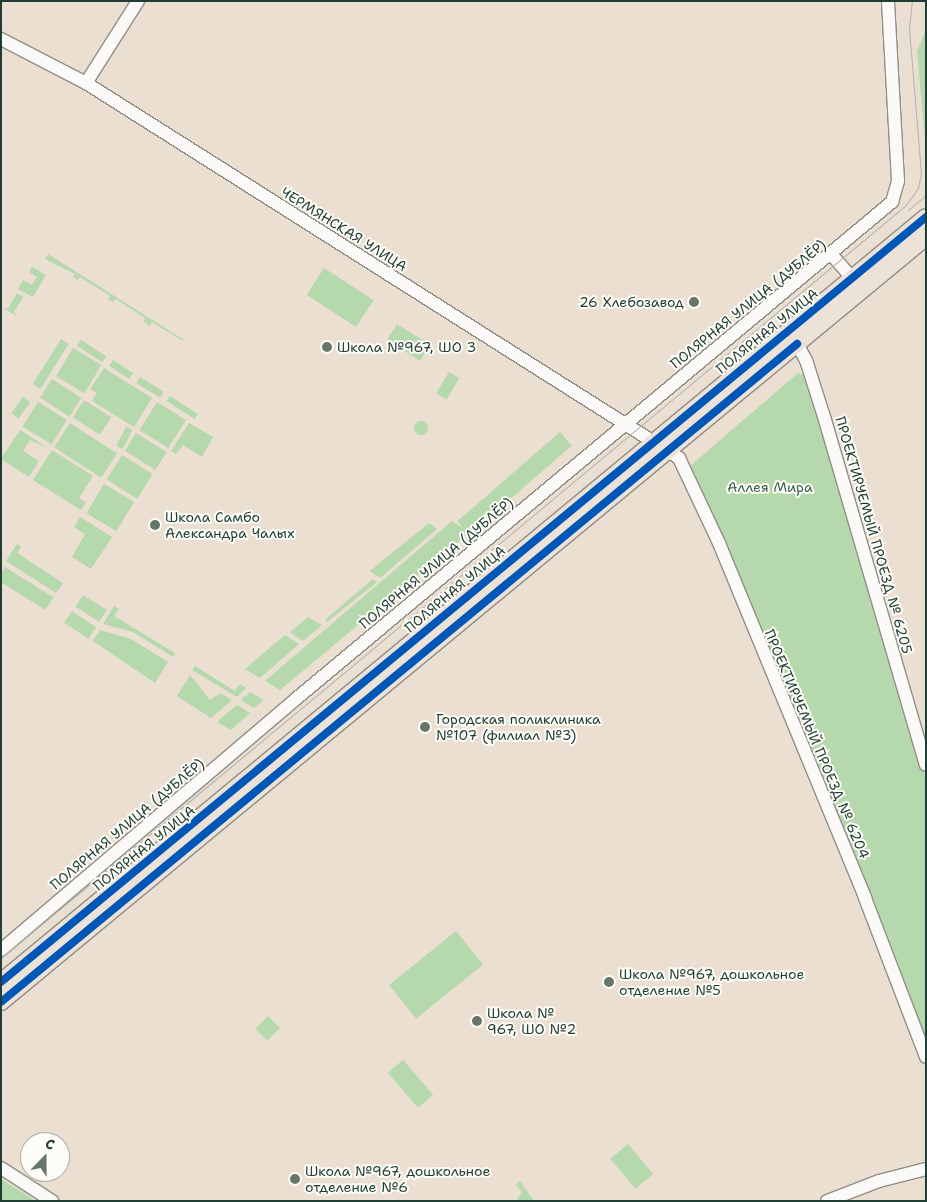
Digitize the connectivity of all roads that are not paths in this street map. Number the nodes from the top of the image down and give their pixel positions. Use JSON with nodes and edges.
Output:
{"nodes":[{"id":1,"x":138,"y":1,"type":"edge"},
{"id":2,"x":888,"y":1,"type":"edge"},
{"id":3,"x":1,"y":39,"type":"edge"},
{"id":4,"x":86,"y":83,"type":"junction"},
{"id":5,"x":926,"y":217,"type":"edge"},
{"id":6,"x":926,"y":237,"type":"edge"},
{"id":7,"x":832,"y":255,"type":"junction"},
{"id":8,"x":852,"y":278,"type":"junction"},
{"id":9,"x":797,"y":344,"type":"junction"},
{"id":10,"x":627,"y":423,"type":"junction"},
{"id":11,"x":654,"y":442,"type":"junction"},
{"id":12,"x":669,"y":450,"type":"junction"},
{"id":13,"x":920,"y":723,"type":"edge"},
{"id":14,"x":926,"y":764,"type":"edge"},
{"id":15,"x":1,"y":950,"type":"edge"},
{"id":16,"x":1,"y":982,"type":"edge"},
{"id":17,"x":1,"y":1002,"type":"edge"},
{"id":18,"x":926,"y":1057,"type":"edge"},
{"id":19,"x":1,"y":1168,"type":"edge"},
{"id":20,"x":926,"y":1169,"type":"edge"},
{"id":21,"x":52,"y":1201,"type":"edge"},
{"id":22,"x":826,"y":1201,"type":"edge"}],
"edges":[{"from":1,"to":4,"type":"street"},
{"from":2,"to":7,"type":"street","name":"ПОЛЯРНАЯ УЛИЦА (ДУБЛЁР)"},
{"from":3,"to":4,"type":"street","name":"ЧЕРМЯНСКАЯ УЛИЦА"},
{"from":4,"to":10,"type":"street","name":"ЧЕРМЯНСКАЯ УЛИЦА"},
{"from":5,"to":8,"type":"main road","name":"ПОЛЯРНАЯ УЛИЦА"},
{"from":6,"to":9,"type":"main road","name":"ПОЛЯРНАЯ УЛИЦА"},
{"from":7,"to":8,"type":"street"},
{"from":7,"to":10,"type":"street","name":"ПОЛЯРНАЯ УЛИЦА (ДУБЛЁР)"},
{"from":8,"to":11,"type":"main road","name":"ПОЛЯРНАЯ УЛИЦА"},
{"from":9,"to":12,"type":"main road","name":"ПОЛЯРНАЯ УЛИЦА"},
{"from":9,"to":13,"type":"street","name":"ПРОЕКТИРУЕМЫЙ ПРОЕЗД № 6205"},
{"from":10,"to":11,"type":"street","name":"ЧЕРМЯНСКАЯ УЛИЦА"},
{"from":10,"to":15,"type":"street","name":"ПОЛЯРНАЯ УЛИЦА (ДУБЛЁР)"},
{"from":11,"to":12,"type":"street","name":"ЧЕРМЯНСКАЯ УЛИЦА"},
{"from":11,"to":16,"type":"main road","name":"ПОЛЯРНАЯ УЛИЦА"},
{"from":12,"to":17,"type":"main road","name":"ПОЛЯРНАЯ УЛИЦА"},
{"from":12,"to":18,"type":"street","name":"ПРОЕКТИРУЕМЫЙ ПРОЕЗД № 6204"},
{"from":13,"to":14,"type":"street","name":"ПРОЕКТИРУЕМЫЙ ПРОЕЗД № 6205"},
{"from":19,"to":21,"type":"street"},
{"from":20,"to":22,"type":"street"}]}
